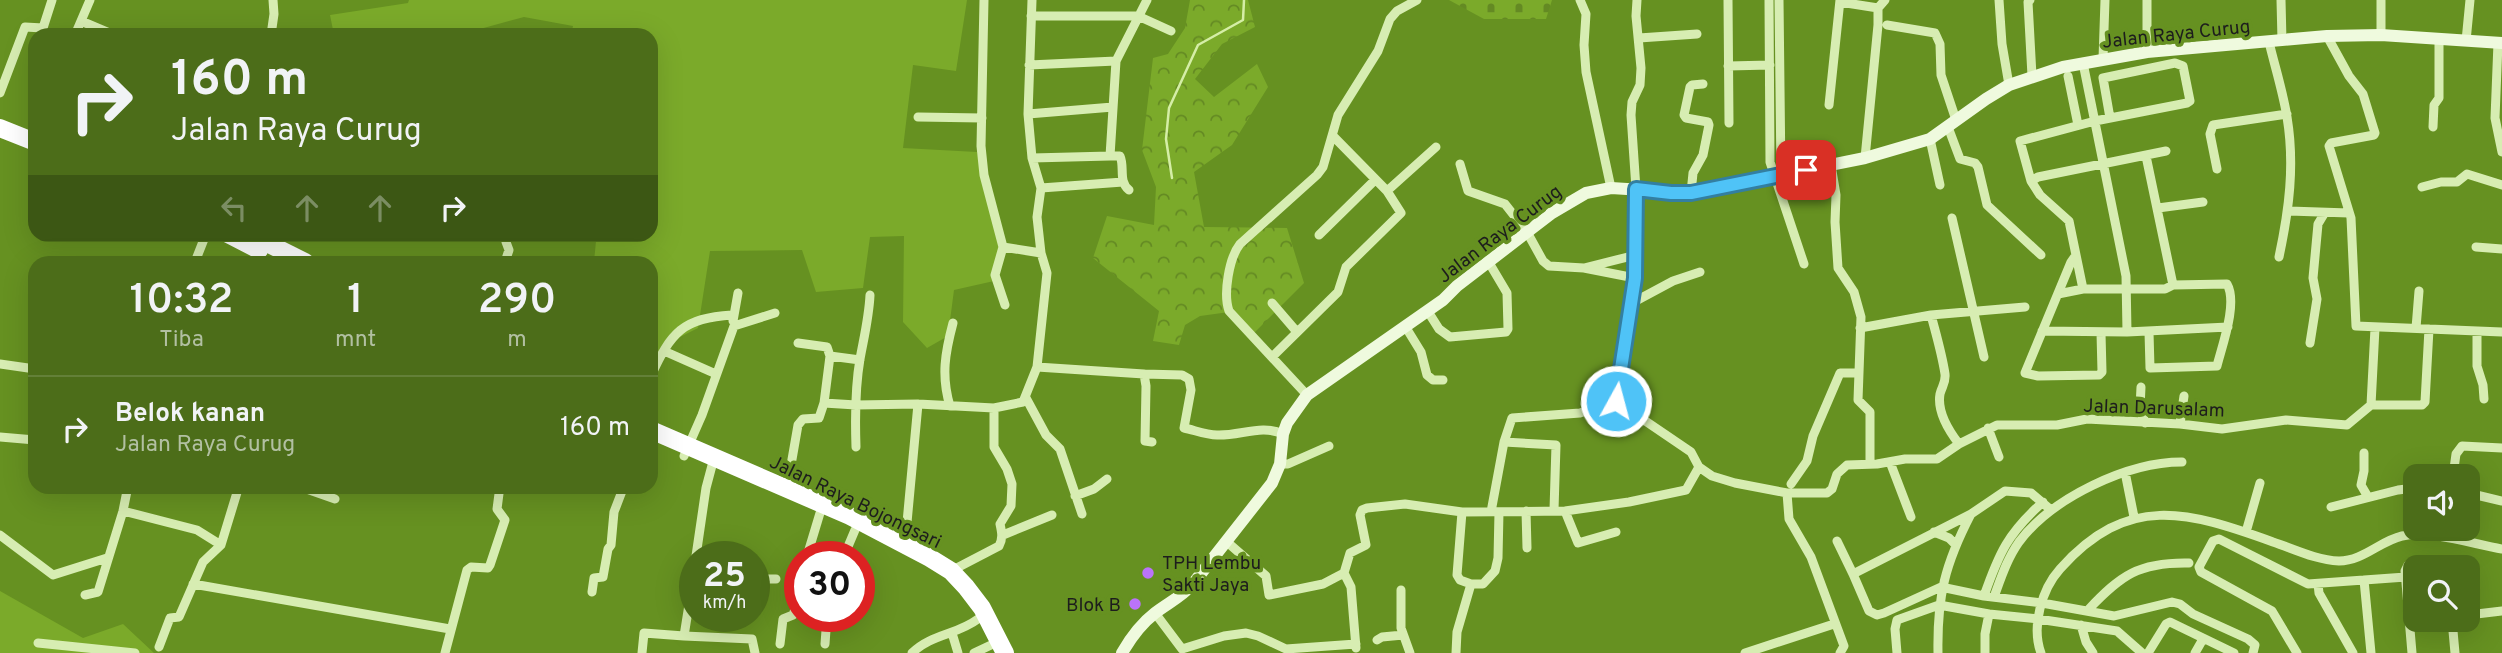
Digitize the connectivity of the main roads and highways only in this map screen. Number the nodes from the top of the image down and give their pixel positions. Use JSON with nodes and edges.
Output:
{"nodes":[{"id":1,"x":2500,"y":43,"type":"edge"},
{"id":2,"x":1,"y":128,"type":"edge"},
{"id":3,"x":28,"y":133,"type":"edge"},
{"id":4,"x":28,"y":139,"type":"edge"},
{"id":5,"x":243,"y":242,"type":"edge"},
{"id":6,"x":265,"y":242,"type":"edge"},
{"id":7,"x":272,"y":256,"type":"edge"},
{"id":8,"x":293,"y":256,"type":"edge"},
{"id":9,"x":658,"y":434,"type":"edge"},
{"id":10,"x":658,"y":443,"type":"edge"},
{"id":11,"x":686,"y":451,"type":"junction"},
{"id":12,"x":712,"y":463,"type":"junction"},
{"id":13,"x":997,"y":650,"type":"edge"},
{"id":14,"x":1122,"y":653,"type":"edge"}],
"edges":[{"from":1,"to":14,"type":"main road","name":"Jalan Raya Curug"},
{"from":2,"to":3,"type":"highway"},
{"from":2,"to":4,"type":"highway"},
{"from":5,"to":7,"type":"highway"},
{"from":6,"to":8,"type":"highway"},
{"from":9,"to":11,"type":"highway","name":"Jalan Raya Bojongsari"},
{"from":10,"to":11,"type":"highway","name":"Jalan Raya Bojongsari"},
{"from":11,"to":12,"type":"highway","name":"Jalan Raya Bojongsari"},
{"from":12,"to":13,"type":"highway","name":"Jalan Raya Bojongsari"},
{"from":12,"to":13,"type":"highway","name":"Jalan Raya Bojongsari"}]}
